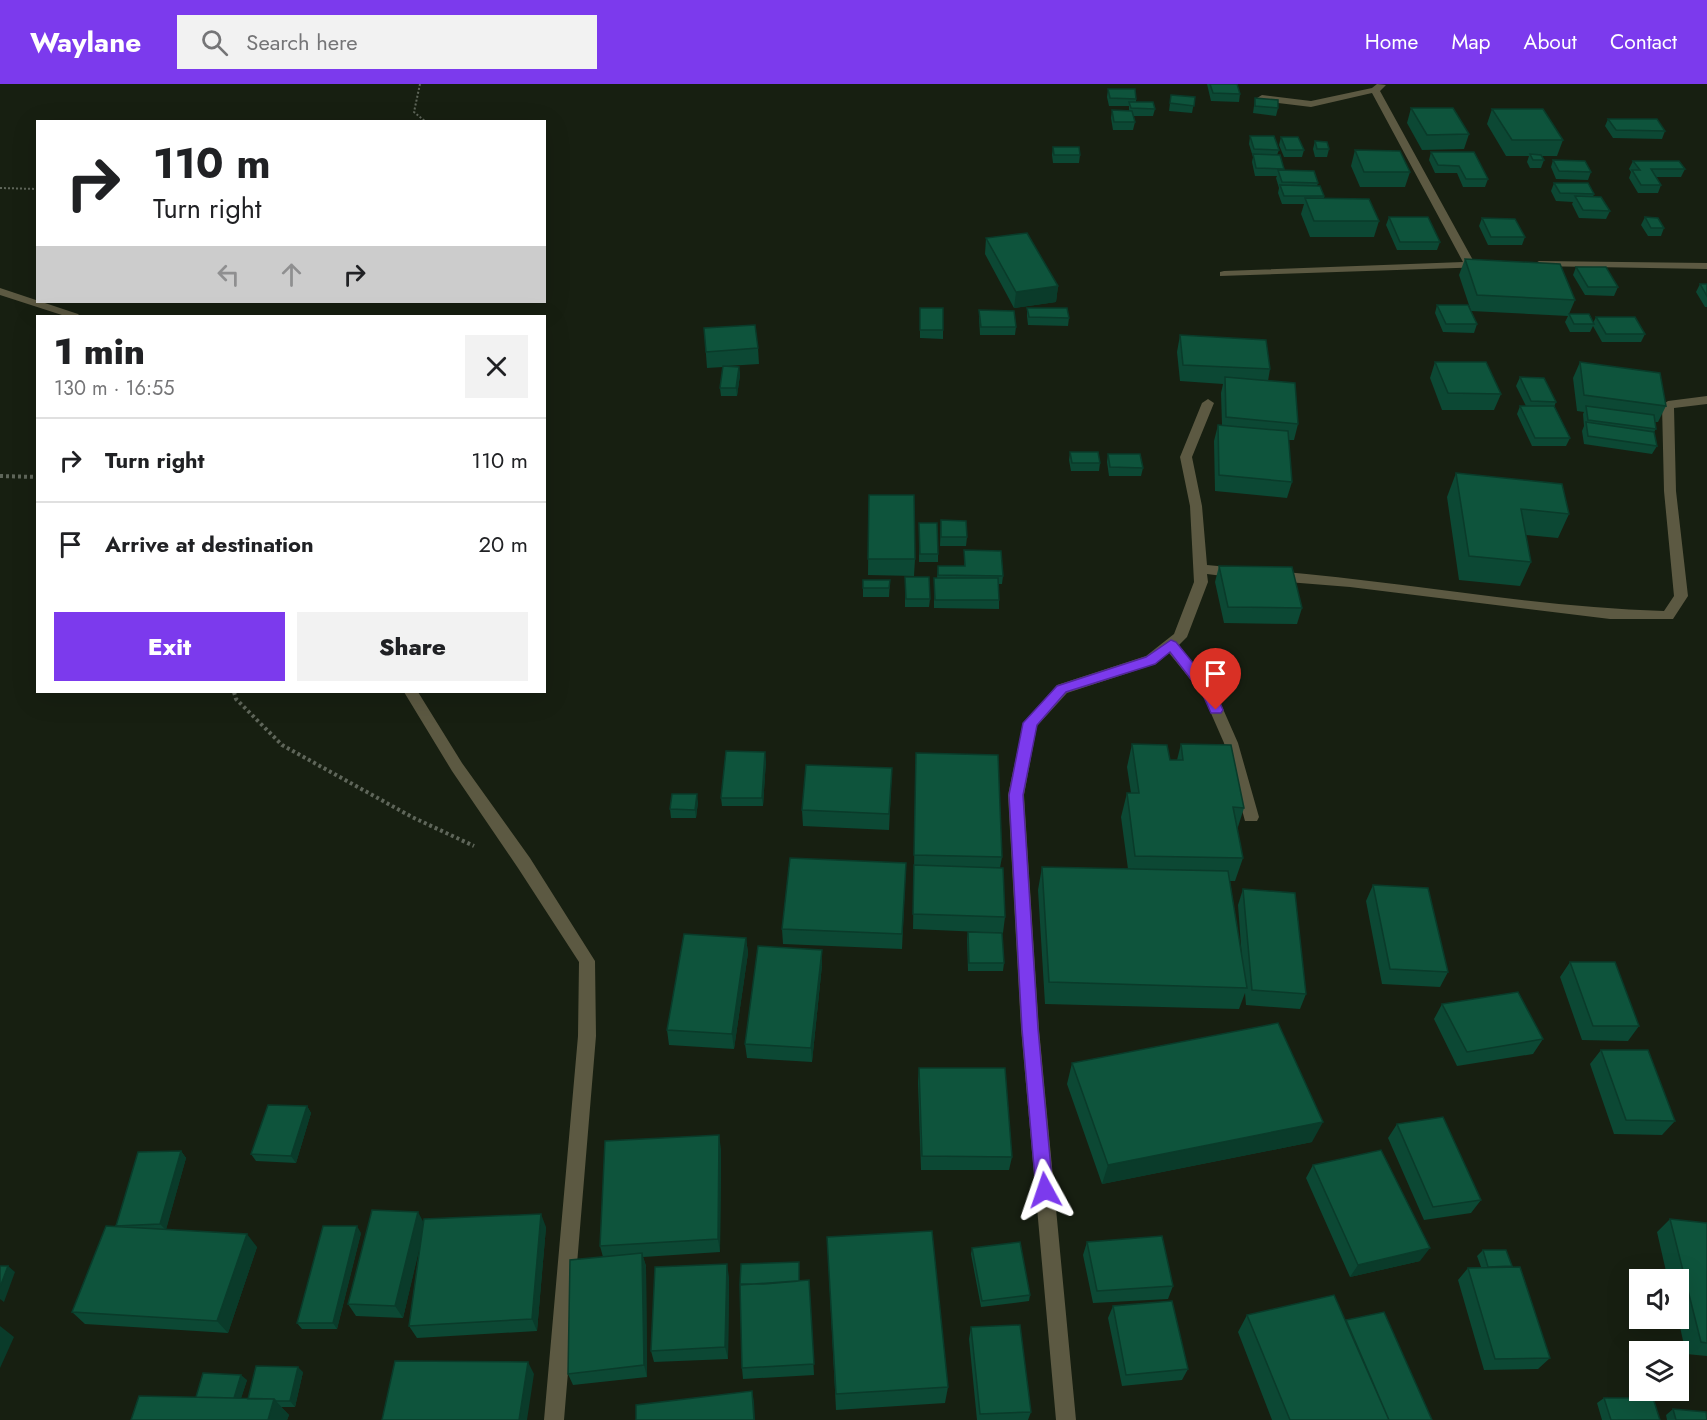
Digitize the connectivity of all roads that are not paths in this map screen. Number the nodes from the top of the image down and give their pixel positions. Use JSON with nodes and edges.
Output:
{"nodes":[{"id":1,"x":1378,"y":87,"type":"edge"},
{"id":2,"x":1262,"y":98,"type":"edge"},
{"id":3,"x":1493,"y":264,"type":"edge"},
{"id":4,"x":1528,"y":264,"type":"edge"},
{"id":5,"x":1470,"y":265,"type":"junction"},
{"id":6,"x":1707,"y":266,"type":"edge"},
{"id":7,"x":1224,"y":274,"type":"dead end"},
{"id":8,"x":0,"y":291,"type":"edge"},
{"id":9,"x":71,"y":315,"type":"edge"},
{"id":10,"x":1707,"y":400,"type":"edge"},
{"id":11,"x":1208,"y":403,"type":"dead end"},
{"id":12,"x":1200,"y":569,"type":"junction"},
{"id":13,"x":1171,"y":645,"type":"junction"},
{"id":14,"x":412,"y":693,"type":"edge"},
{"id":15,"x":1251,"y":817,"type":"dead end"},
{"id":16,"x":554,"y":1420,"type":"edge"},
{"id":17,"x":1066,"y":1420,"type":"edge"}],
"edges":[{"from":1,"to":2,"type":"street"},
{"from":1,"to":5,"type":"street"},
{"from":3,"to":5,"type":"street"},
{"from":4,"to":6,"type":"street"},
{"from":5,"to":7,"type":"street"},
{"from":8,"to":9,"type":"street"},
{"from":10,"to":12,"type":"street"},
{"from":11,"to":12,"type":"street"},
{"from":12,"to":13,"type":"street"},
{"from":13,"to":15,"type":"street"},
{"from":13,"to":17,"type":"street"},
{"from":14,"to":16,"type":"street"}]}
